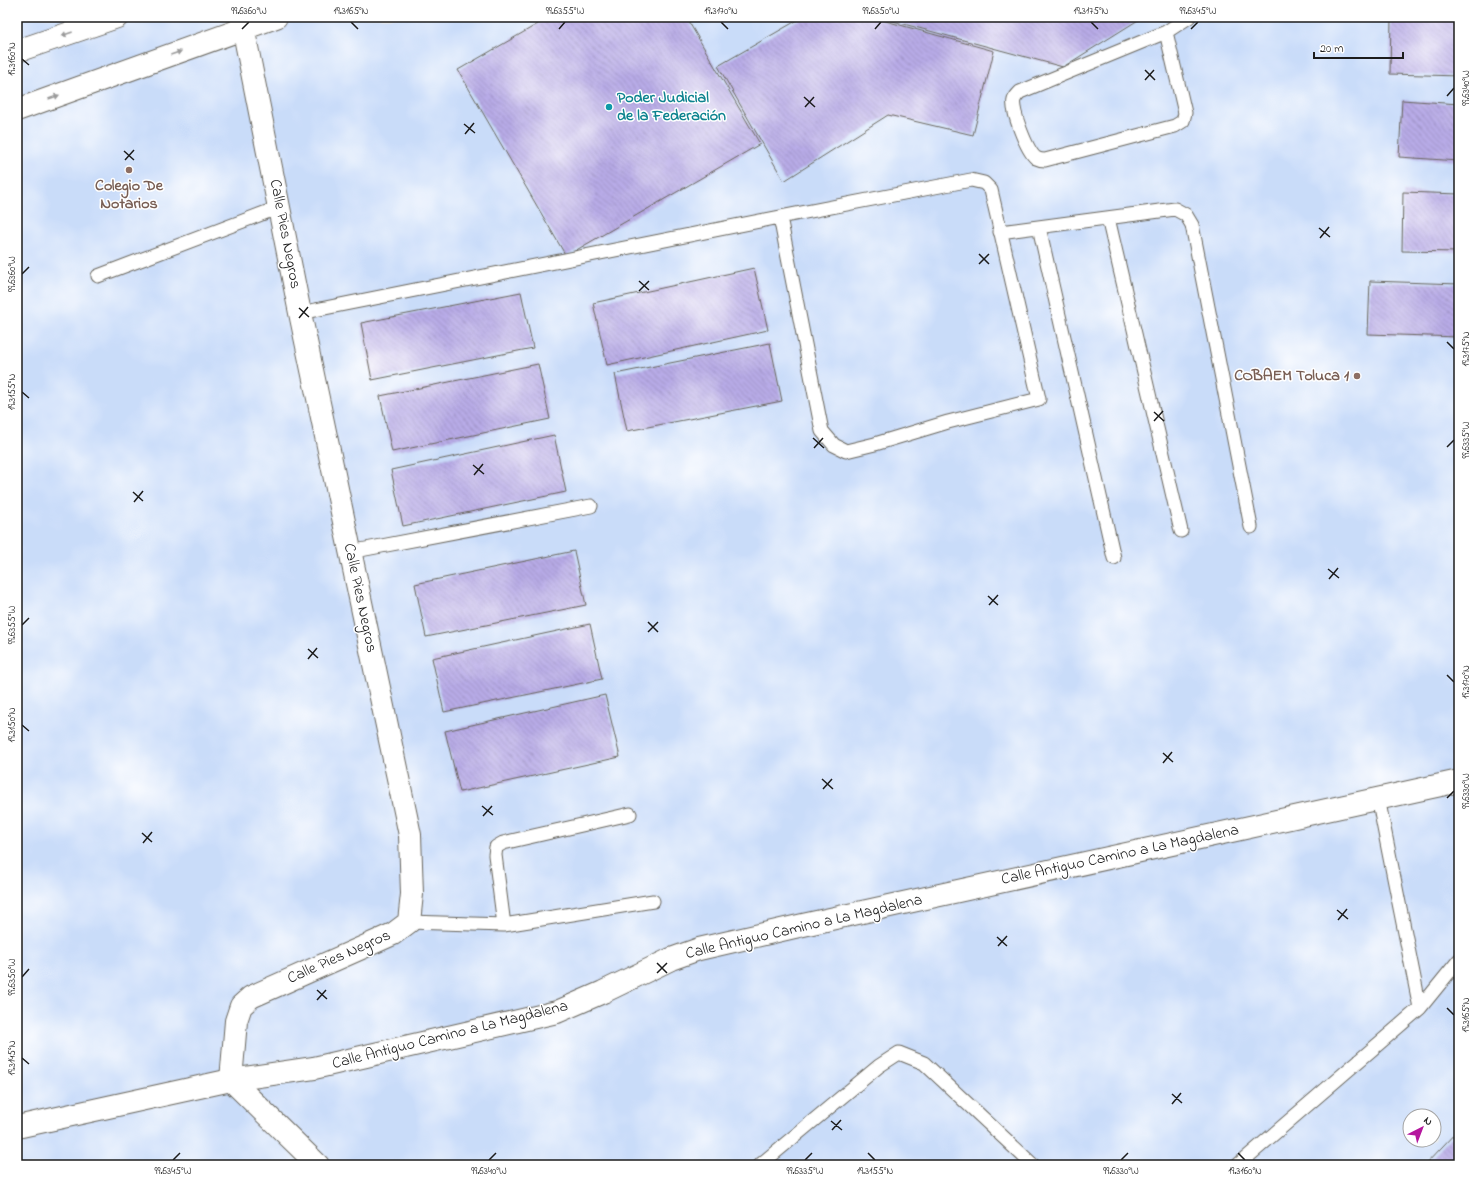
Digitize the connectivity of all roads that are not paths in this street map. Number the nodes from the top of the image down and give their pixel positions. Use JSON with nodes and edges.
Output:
{"nodes":[{"id":1,"x":117,"y":17,"type":"edge"},
{"id":2,"x":276,"y":17,"type":"edge"},
{"id":3,"x":1189,"y":17,"type":"edge"},
{"id":4,"x":242,"y":23,"type":"edge"},
{"id":5,"x":1166,"y":32,"type":"junction"},
{"id":6,"x":17,"y":51,"type":"edge"},
{"id":7,"x":17,"y":110,"type":"edge"},
{"id":8,"x":280,"y":207,"type":"junction"},
{"id":9,"x":780,"y":217,"type":"junction"},
{"id":10,"x":1108,"y":218,"type":"junction"},
{"id":11,"x":1039,"y":227,"type":"junction"},
{"id":12,"x":1000,"y":232,"type":"junction"},
{"id":13,"x":98,"y":276,"type":"dead end"},
{"id":14,"x":300,"y":313,"type":"junction"},
{"id":15,"x":591,"y":506,"type":"dead end"},
{"id":16,"x":1251,"y":527,"type":"dead end"},
{"id":17,"x":1181,"y":531,"type":"dead end"},
{"id":18,"x":350,"y":552,"type":"junction"},
{"id":19,"x":1114,"y":558,"type":"dead end"},
{"id":20,"x":1459,"y":781,"type":"edge"},
{"id":21,"x":1378,"y":798,"type":"junction"},
{"id":22,"x":630,"y":814,"type":"dead end"},
{"id":23,"x":653,"y":901,"type":"dead end"},
{"id":24,"x":408,"y":922,"type":"junction"},
{"id":25,"x":504,"y":925,"type":"junction"},
{"id":26,"x":1459,"y":960,"type":"edge"},
{"id":27,"x":1420,"y":1008,"type":"junction"},
{"id":28,"x":231,"y":1080,"type":"junction"},
{"id":29,"x":18,"y":1126,"type":"edge"},
{"id":30,"x":318,"y":1165,"type":"edge"},
{"id":31,"x":760,"y":1165,"type":"edge"},
{"id":32,"x":1033,"y":1165,"type":"edge"},
{"id":33,"x":1238,"y":1165,"type":"edge"}],
"edges":[{"from":1,"to":6,"type":"street","one_way":true},
{"from":2,"to":4,"type":"street"},
{"from":3,"to":5,"type":"lane"},
{"from":7,"to":4,"type":"street","one_way":true},
{"from":4,"to":8,"type":"street","name":"Calle Pies Negros"},
{"from":5,"to":5,"type":"lane"},
{"from":8,"to":13,"type":"lane"},
{"from":8,"to":14,"type":"street","name":"Calle Pies Negros"},
{"from":9,"to":12,"type":"lane"},
{"from":9,"to":12,"type":"lane"},
{"from":9,"to":14,"type":"lane"},
{"from":10,"to":11,"type":"lane"},
{"from":10,"to":16,"type":"lane"},
{"from":10,"to":17,"type":"lane"},
{"from":11,"to":12,"type":"lane"},
{"from":11,"to":19,"type":"lane"},
{"from":14,"to":18,"type":"street","name":"Calle Pies Negros"},
{"from":15,"to":18,"type":"lane"},
{"from":18,"to":24,"type":"street","name":"Calle Pies Negros"},
{"from":20,"to":21,"type":"street","name":"Calle Antiguo Camino a La Magdalena"},
{"from":21,"to":27,"type":"lane"},
{"from":21,"to":28,"type":"street","name":"Calle Antiguo Camino a La Magdalena"},
{"from":22,"to":25,"type":"lane"},
{"from":23,"to":25,"type":"lane"},
{"from":24,"to":25,"type":"lane"},
{"from":24,"to":28,"type":"street","name":"Calle Pies Negros"},
{"from":26,"to":27,"type":"lane"},
{"from":27,"to":33,"type":"lane"},
{"from":28,"to":29,"type":"street","name":"Calle Antiguo Camino a La Magdalena"},
{"from":28,"to":30,"type":"street"},
{"from":31,"to":32,"type":"lane"}]}
